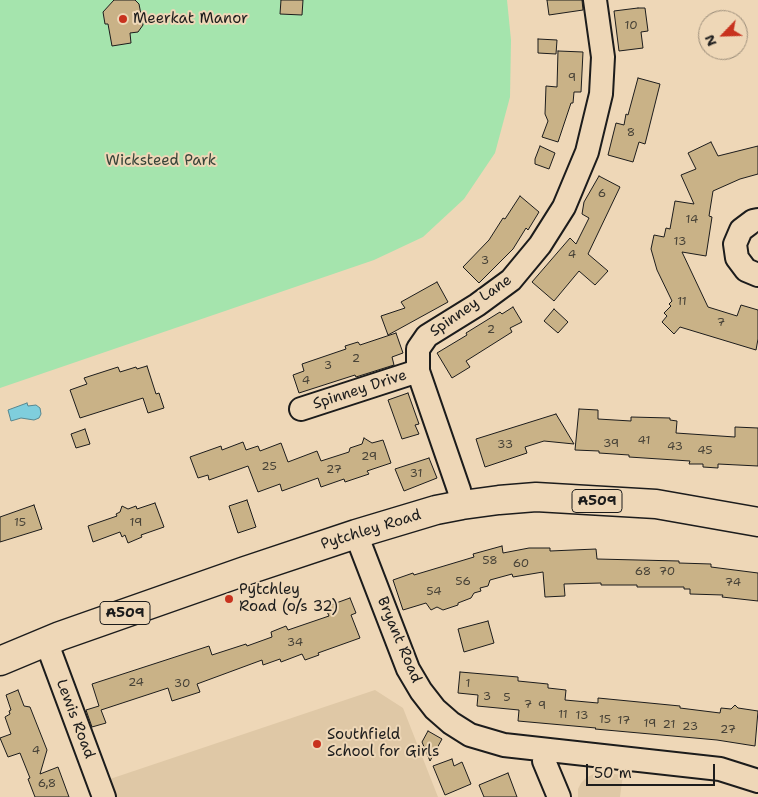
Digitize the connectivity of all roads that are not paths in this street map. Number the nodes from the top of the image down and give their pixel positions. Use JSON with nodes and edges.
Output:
{"nodes":[{"id":1,"x":595,"y":0,"type":"edge"},
{"id":2,"x":758,"y":220,"type":"edge"},
{"id":3,"x":758,"y":275,"type":"edge"},
{"id":4,"x":418,"y":372,"type":"junction"},
{"id":5,"x":301,"y":409,"type":"dead end"},
{"id":6,"x":462,"y":505,"type":"junction"},
{"id":7,"x":758,"y":522,"type":"edge"},
{"id":8,"x":356,"y":534,"type":"junction"},
{"id":9,"x":46,"y":641,"type":"junction"},
{"id":10,"x":0,"y":661,"type":"edge"},
{"id":11,"x":546,"y":750,"type":"junction"},
{"id":12,"x":758,"y":780,"type":"edge"},
{"id":13,"x":104,"y":797,"type":"edge"},
{"id":14,"x":559,"y":797,"type":"edge"}],
"edges":[{"from":1,"to":4,"type":"street","name":"Spinney Lane"},
{"from":2,"to":3,"type":"street"},
{"from":4,"to":5,"type":"street","name":"Spinney Drive"},
{"from":4,"to":6,"type":"street","name":"Spinney Lane"},
{"from":6,"to":7,"type":"main road","name":"Pytchley Road","number":"A509"},
{"from":6,"to":8,"type":"main road","name":"Pytchley Road","number":"A509"},
{"from":8,"to":9,"type":"main road","name":"Pytchley Road","number":"A509"},
{"from":8,"to":11,"type":"street","name":"Bryant Road"},
{"from":9,"to":10,"type":"main road","name":"Pytchley Road","number":"A509"},
{"from":9,"to":13,"type":"street","name":"Lewis Road"},
{"from":11,"to":12,"type":"street","name":"Bryant Road"},
{"from":11,"to":14,"type":"street"}]}
